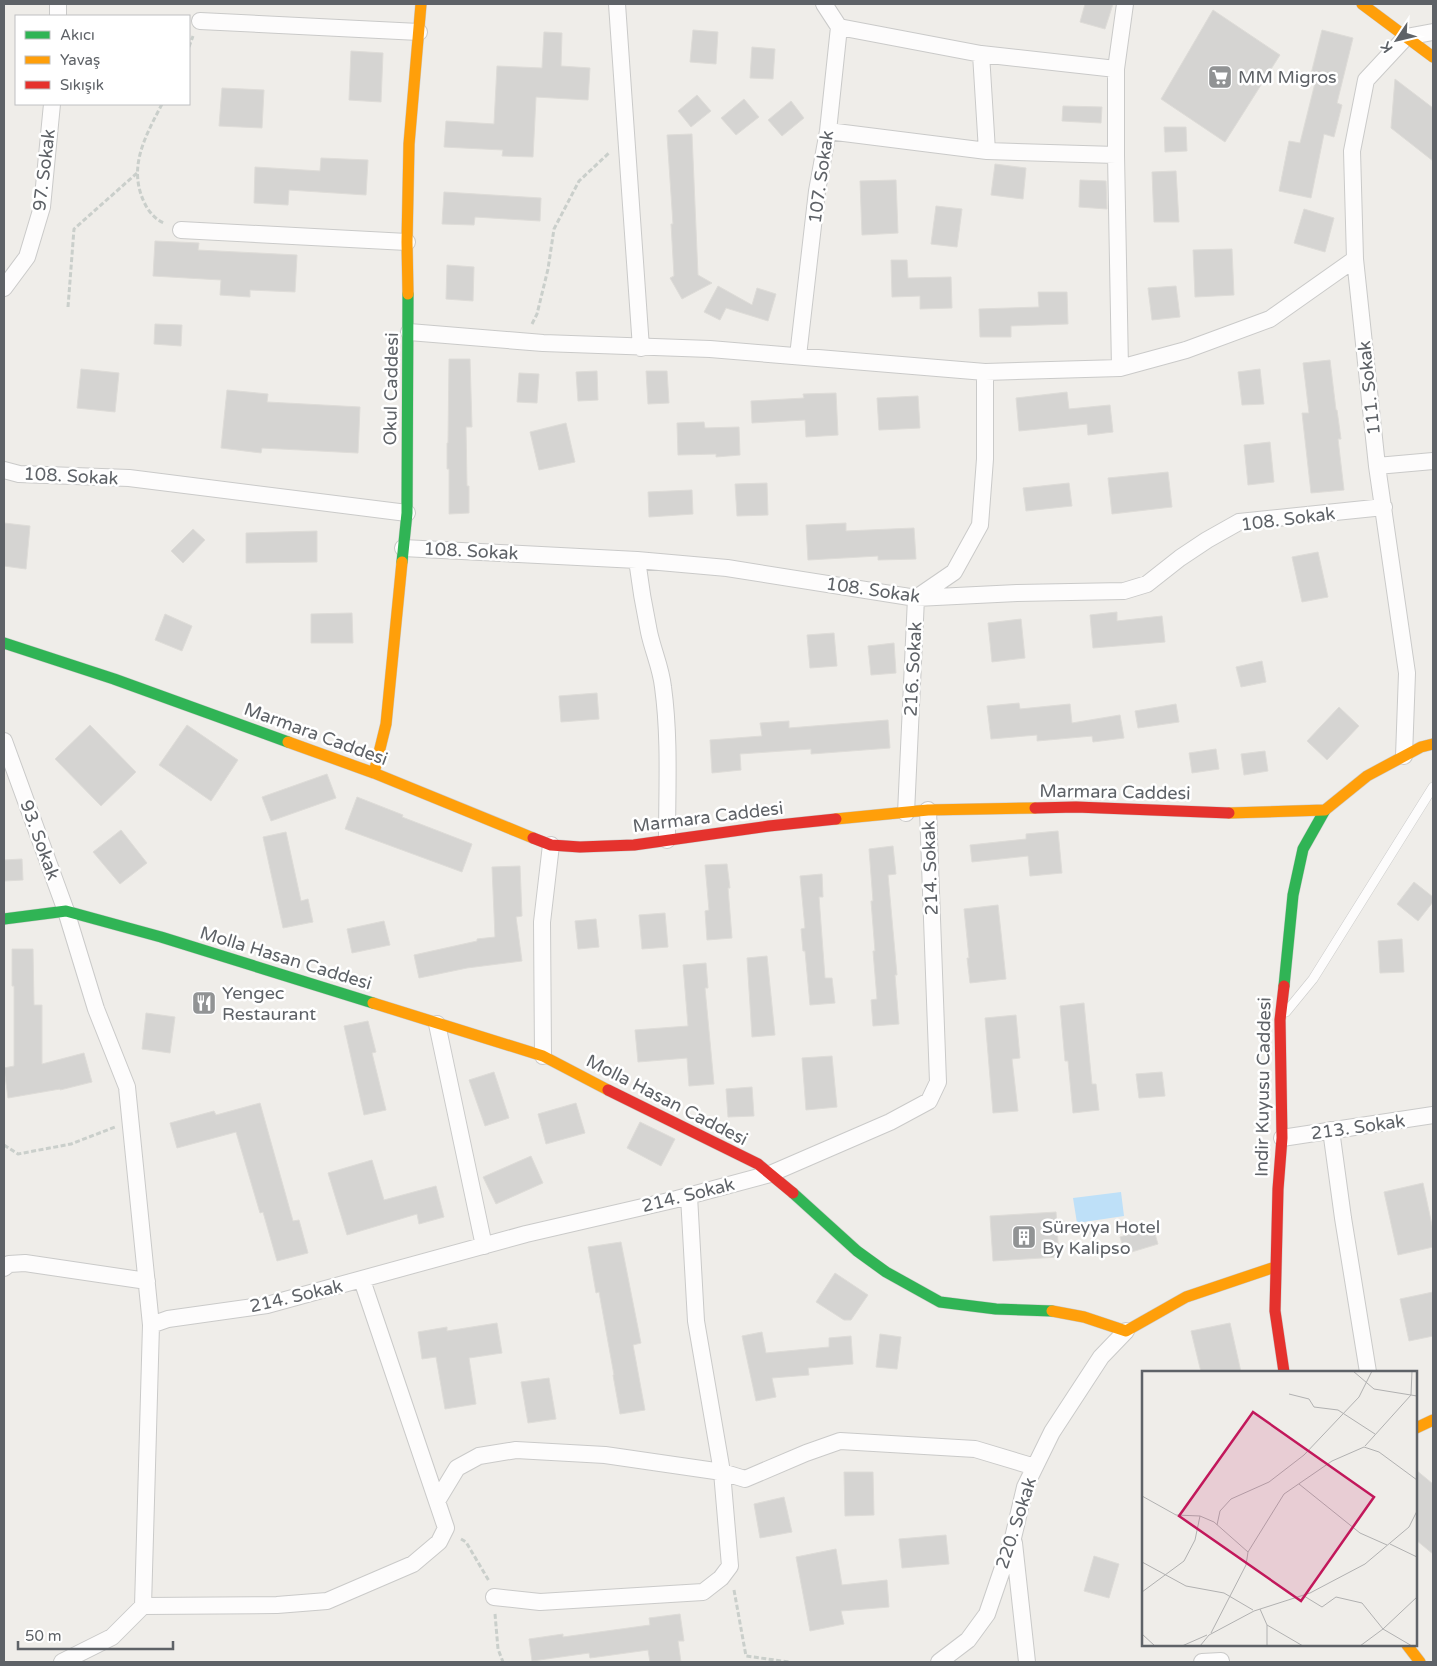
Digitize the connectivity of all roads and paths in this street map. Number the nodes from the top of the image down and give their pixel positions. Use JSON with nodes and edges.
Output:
{"nodes":[{"id":1,"x":421,"y":4,"type":"edge"},
{"id":2,"x":617,"y":4,"type":"edge"},
{"id":3,"x":824,"y":4,"type":"edge"},
{"id":4,"x":1124,"y":4,"type":"edge"},
{"id":5,"x":1363,"y":4,"type":"edge"},
{"id":6,"x":200,"y":21,"type":"dead end"},
{"id":7,"x":840,"y":27,"type":"junction"},
{"id":8,"x":419,"y":32,"type":"junction"},
{"id":9,"x":1433,"y":32,"type":"edge"},
{"id":10,"x":1406,"y":37,"type":"junction"},
{"id":11,"x":981,"y":54,"type":"junction"},
{"id":12,"x":1433,"y":57,"type":"edge"},
{"id":13,"x":1116,"y":69,"type":"junction"},
{"id":14,"x":52,"y":105,"type":"edge"},
{"id":15,"x":162,"y":105,"type":"edge"},
{"id":16,"x":828,"y":131,"type":"junction"},
{"id":17,"x":626,"y":136,"type":"junction"},
{"id":18,"x":987,"y":151,"type":"junction"},
{"id":19,"x":1116,"y":155,"type":"junction"},
{"id":20,"x":137,"y":173,"type":"junction"},
{"id":21,"x":181,"y":230,"type":"joint"},
{"id":22,"x":407,"y":242,"type":"junction"},
{"id":23,"x":1355,"y":259,"type":"junction"},
{"id":24,"x":4,"y":288,"type":"edge"},
{"id":25,"x":68,"y":307,"type":"dead end"},
{"id":26,"x":409,"y":332,"type":"junction"},
{"id":27,"x":523,"y":342,"type":"junction"},
{"id":28,"x":641,"y":348,"type":"junction"},
{"id":29,"x":798,"y":356,"type":"junction"},
{"id":30,"x":1120,"y":368,"type":"junction"},
{"id":31,"x":985,"y":372,"type":"junction"},
{"id":32,"x":1433,"y":461,"type":"edge"},
{"id":33,"x":1377,"y":466,"type":"junction"},
{"id":34,"x":4,"y":470,"type":"edge"},
{"id":35,"x":1384,"y":507,"type":"junction"},
{"id":36,"x":406,"y":513,"type":"junction"},
{"id":37,"x":403,"y":548,"type":"junction"},
{"id":38,"x":637,"y":560,"type":"junction"},
{"id":39,"x":916,"y":598,"type":"junction"},
{"id":40,"x":4,"y":643,"type":"edge"},
{"id":41,"x":4,"y":741,"type":"edge"},
{"id":42,"x":1433,"y":744,"type":"edge"},
{"id":43,"x":1404,"y":756,"type":"junction"},
{"id":44,"x":374,"y":773,"type":"junction"},
{"id":45,"x":1433,"y":787,"type":"edge"},
{"id":46,"x":928,"y":810,"type":"junction"},
{"id":47,"x":1325,"y":810,"type":"junction"},
{"id":48,"x":906,"y":812,"type":"junction"},
{"id":49,"x":667,"y":840,"type":"junction"},
{"id":50,"x":551,"y":845,"type":"junction"},
{"id":51,"x":66,"y":911,"type":"junction"},
{"id":52,"x":4,"y":919,"type":"edge"},
{"id":53,"x":1280,"y":1020,"type":"junction"},
{"id":54,"x":437,"y":1024,"type":"junction"},
{"id":55,"x":543,"y":1056,"type":"junction"},
{"id":56,"x":1432,"y":1116,"type":"edge"},
{"id":57,"x":131,"y":1120,"type":"junction"},
{"id":58,"x":1331,"y":1130,"type":"junction"},
{"id":59,"x":1282,"y":1138,"type":"junction"},
{"id":60,"x":4,"y":1145,"type":"edge"},
{"id":61,"x":770,"y":1174,"type":"junction"},
{"id":62,"x":689,"y":1196,"type":"junction"},
{"id":63,"x":484,"y":1246,"type":"junction"},
{"id":64,"x":1275,"y":1267,"type":"junction"},
{"id":65,"x":4,"y":1268,"type":"edge"},
{"id":66,"x":362,"y":1280,"type":"junction"},
{"id":67,"x":147,"y":1281,"type":"junction"},
{"id":68,"x":151,"y":1325,"type":"junction"},
{"id":69,"x":1126,"y":1331,"type":"junction"},
{"id":70,"x":1284,"y":1371,"type":"edge"},
{"id":71,"x":1368,"y":1371,"type":"edge"},
{"id":72,"x":1433,"y":1420,"type":"edge"},
{"id":73,"x":1417,"y":1428,"type":"edge"},
{"id":74,"x":1035,"y":1467,"type":"junction"},
{"id":75,"x":722,"y":1472,"type":"junction"},
{"id":76,"x":437,"y":1502,"type":"junction"},
{"id":77,"x":1013,"y":1538,"type":"junction"},
{"id":78,"x":730,"y":1566,"type":"junction"},
{"id":79,"x":494,"y":1597,"type":"dead end"},
{"id":80,"x":143,"y":1606,"type":"junction"},
{"id":81,"x":1408,"y":1646,"type":"edge"},
{"id":82,"x":1221,"y":1656,"type":"edge"},
{"id":83,"x":62,"y":1662,"type":"edge"},
{"id":84,"x":789,"y":1662,"type":"edge"},
{"id":85,"x":943,"y":1662,"type":"edge"},
{"id":86,"x":1026,"y":1662,"type":"edge"},
{"id":87,"x":1202,"y":1662,"type":"edge"},
{"id":88,"x":1420,"y":1662,"type":"edge"}],
"edges":[{"from":1,"to":8,"type":"street","name":"Okul Caddesi"},
{"from":2,"to":17,"type":"street"},
{"from":3,"to":7,"type":"street"},
{"from":4,"to":13,"type":"street"},
{"from":5,"to":10,"type":"street"},
{"from":6,"to":8,"type":"street"},
{"from":7,"to":11,"type":"street"},
{"from":7,"to":16,"type":"street","name":"107. Sokak"},
{"from":8,"to":22,"type":"street","name":"Okul Caddesi"},
{"from":9,"to":10,"type":"street"},
{"from":10,"to":12,"type":"street"},
{"from":10,"to":23,"type":"street","name":"111. Sokak"},
{"from":11,"to":13,"type":"street"},
{"from":11,"to":18,"type":"street"},
{"from":13,"to":19,"type":"street"},
{"from":14,"to":24,"type":"street","name":"97. Sokak"},
{"from":15,"to":20,"type":"path"},
{"from":16,"to":18,"type":"street"},
{"from":16,"to":29,"type":"street","name":"107. Sokak"},
{"from":17,"to":27,"type":"path"},
{"from":17,"to":28,"type":"street"},
{"from":18,"to":19,"type":"street"},
{"from":19,"to":30,"type":"street"},
{"from":20,"to":21,"type":"path"},
{"from":20,"to":25,"type":"path"},
{"from":21,"to":22,"type":"street"},
{"from":22,"to":26,"type":"street","name":"Okul Caddesi"},
{"from":23,"to":30,"type":"street"},
{"from":23,"to":33,"type":"street","name":"111. Sokak"},
{"from":26,"to":27,"type":"street"},
{"from":26,"to":36,"type":"street","name":"Okul Caddesi"},
{"from":27,"to":28,"type":"street"},
{"from":28,"to":29,"type":"street"},
{"from":29,"to":31,"type":"street"},
{"from":30,"to":31,"type":"street"},
{"from":31,"to":39,"type":"street","name":"216. Sokak"},
{"from":32,"to":33,"type":"street"},
{"from":33,"to":35,"type":"street","name":"111. Sokak"},
{"from":34,"to":36,"type":"street","name":"108. Sokak"},
{"from":35,"to":39,"type":"street","name":"108. Sokak"},
{"from":35,"to":43,"type":"street","name":"111. Sokak"},
{"from":36,"to":37,"type":"street","name":"Okul Caddesi"},
{"from":37,"to":38,"type":"street","name":"108. Sokak"},
{"from":37,"to":44,"type":"street","name":"Okul Caddesi"},
{"from":38,"to":39,"type":"street","name":"108. Sokak"},
{"from":38,"to":49,"type":"street"},
{"from":39,"to":48,"type":"street","name":"216. Sokak"},
{"from":40,"to":44,"type":"street","name":"Marmara Caddesi"},
{"from":41,"to":51,"type":"street","name":"93. Sokak"},
{"from":42,"to":43,"type":"street"},
{"from":43,"to":47,"type":"street"},
{"from":44,"to":50,"type":"street","name":"Marmara Caddesi"},
{"from":45,"to":53,"type":"lane"},
{"from":46,"to":47,"type":"street","name":"Marmara Caddesi"},
{"from":46,"to":48,"type":"street","name":"Marmara Caddesi"},
{"from":46,"to":61,"type":"street","name":"214. Sokak"},
{"from":47,"to":53,"type":"street","name":"Indir Kuyusu Caddesi"},
{"from":48,"to":49,"type":"street","name":"Marmara Caddesi"},
{"from":49,"to":50,"type":"street","name":"Marmara Caddesi"},
{"from":50,"to":55,"type":"street"},
{"from":51,"to":52,"type":"street","name":"Molla Hasan Caddesi"},
{"from":51,"to":54,"type":"street","name":"Molla Hasan Caddesi"},
{"from":51,"to":57,"type":"street","name":"93. Sokak"},
{"from":53,"to":59,"type":"street","name":"Indir Kuyusu Caddesi"},
{"from":54,"to":55,"type":"street","name":"Molla Hasan Caddesi"},
{"from":54,"to":63,"type":"street"},
{"from":55,"to":61,"type":"street","name":"Molla Hasan Caddesi"},
{"from":56,"to":58,"type":"street","name":"213. Sokak"},
{"from":57,"to":60,"type":"path"},
{"from":57,"to":67,"type":"street","name":"93. Sokak"},
{"from":58,"to":59,"type":"street","name":"213. Sokak"},
{"from":58,"to":71,"type":"street"},
{"from":59,"to":64,"type":"street","name":"Indir Kuyusu Caddesi"},
{"from":61,"to":62,"type":"street","name":"214. Sokak"},
{"from":61,"to":69,"type":"street","name":"Molla Hasan Caddesi"},
{"from":62,"to":63,"type":"street","name":"214. Sokak"},
{"from":62,"to":75,"type":"street"},
{"from":63,"to":66,"type":"street","name":"214. Sokak"},
{"from":64,"to":69,"type":"street"},
{"from":64,"to":70,"type":"street","name":"Indir Kuyusu Caddesi"},
{"from":65,"to":67,"type":"street"},
{"from":66,"to":68,"type":"street","name":"214. Sokak"},
{"from":66,"to":76,"type":"street"},
{"from":67,"to":68,"type":"street","name":"93. Sokak"},
{"from":68,"to":80,"type":"street","name":"93. Sokak"},
{"from":69,"to":74,"type":"street","name":"220. Sokak"},
{"from":72,"to":73,"type":"street"},
{"from":74,"to":75,"type":"street"},
{"from":74,"to":77,"type":"street","name":"220. Sokak"},
{"from":75,"to":76,"type":"street"},
{"from":75,"to":78,"type":"street"},
{"from":76,"to":80,"type":"street"},
{"from":77,"to":85,"type":"street","name":"220. Sokak"},
{"from":77,"to":86,"type":"street"},
{"from":78,"to":79,"type":"street"},
{"from":78,"to":84,"type":"path"},
{"from":80,"to":83,"type":"street"},
{"from":81,"to":88,"type":"street"},
{"from":82,"to":87,"type":"street"}]}
